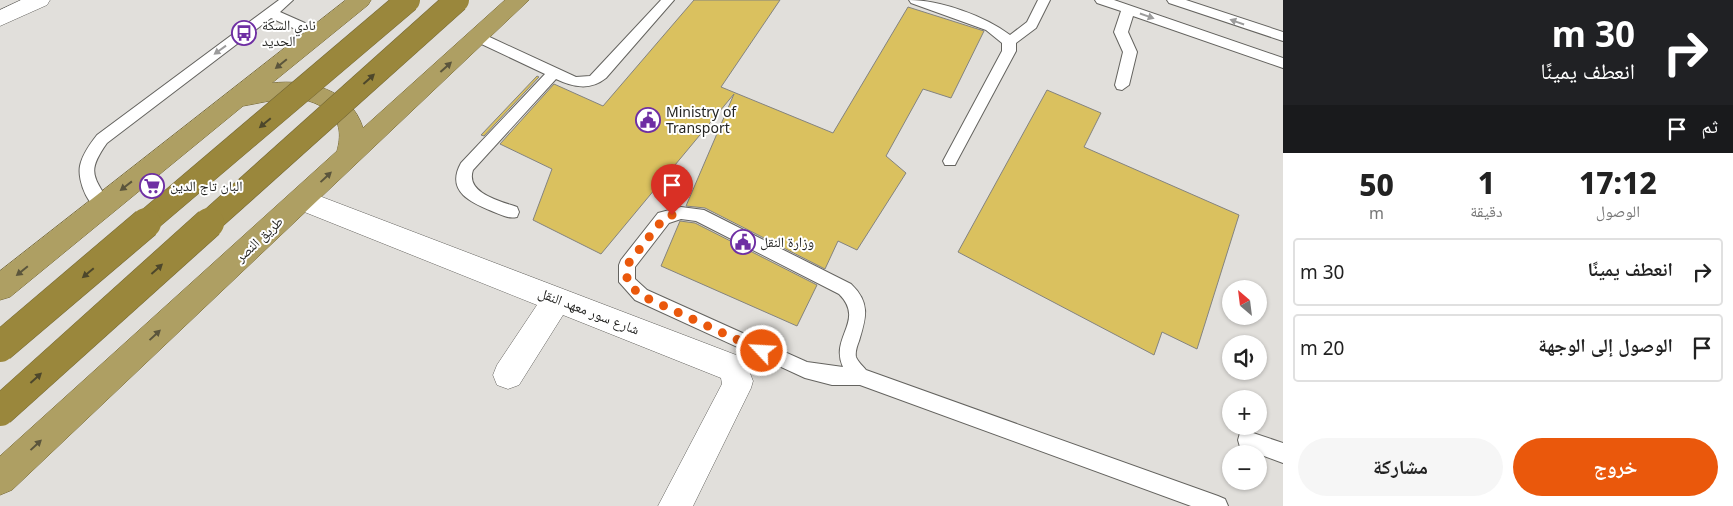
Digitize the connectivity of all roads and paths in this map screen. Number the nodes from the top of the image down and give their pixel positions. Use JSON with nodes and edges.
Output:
{"nodes":[{"id":1,"x":39,"y":0,"type":"edge"},
{"id":2,"x":287,"y":0,"type":"edge"},
{"id":3,"x":360,"y":0,"type":"edge"},
{"id":4,"x":408,"y":0,"type":"edge"},
{"id":5,"x":458,"y":0,"type":"edge"},
{"id":6,"x":518,"y":0,"type":"edge"},
{"id":7,"x":668,"y":0,"type":"edge"},
{"id":8,"x":915,"y":0,"type":"edge"},
{"id":9,"x":1044,"y":0,"type":"edge"},
{"id":10,"x":1101,"y":0,"type":"edge"},
{"id":11,"x":1172,"y":0,"type":"edge"},
{"id":12,"x":1128,"y":10,"type":"junction"},
{"id":13,"x":271,"y":13,"type":"junction"},
{"id":14,"x":0,"y":19,"type":"edge"},
{"id":15,"x":318,"y":34,"type":"junction"},
{"id":16,"x":478,"y":37,"type":"junction"},
{"id":17,"x":1283,"y":37,"type":"edge"},
{"id":18,"x":1008,"y":41,"type":"junction"},
{"id":19,"x":1283,"y":63,"type":"edge"},
{"id":20,"x":554,"y":73,"type":"junction"},
{"id":21,"x":1122,"y":85,"type":"dead end"},
{"id":22,"x":235,"y":101,"type":"junction"},
{"id":23,"x":348,"y":156,"type":"junction"},
{"id":24,"x":950,"y":161,"type":"dead end"},
{"id":25,"x":301,"y":200,"type":"junction"},
{"id":26,"x":102,"y":205,"type":"junction"},
{"id":27,"x":511,"y":212,"type":"dead end"},
{"id":28,"x":0,"y":288,"type":"edge"},
{"id":29,"x":557,"y":299,"type":"junction"},
{"id":30,"x":0,"y":347,"type":"edge"},
{"id":31,"x":508,"y":375,"type":"dead end"},
{"id":32,"x":860,"y":376,"type":"junction"},
{"id":33,"x":0,"y":411,"type":"edge"},
{"id":34,"x":1247,"y":440,"type":"dead end"},
{"id":35,"x":1283,"y":453,"type":"edge"},
{"id":36,"x":0,"y":478,"type":"edge"},
{"id":37,"x":675,"y":506,"type":"edge"},
{"id":38,"x":1218,"y":506,"type":"edge"}],
"edges":[{"from":1,"to":14,"type":"street"},
{"from":2,"to":13,"type":"lane"},
{"from":3,"to":15,"type":"highway"},
{"from":4,"to":30,"type":"highway","one_way":true,"bridge":true},
{"from":33,"to":5,"type":"highway","one_way":true,"bridge":true},
{"from":6,"to":16,"type":"highway","name":"طريق النصر"},
{"from":7,"to":20,"type":"lane"},
{"from":8,"to":18,"type":"lane"},
{"from":9,"to":18,"type":"lane"},
{"from":10,"to":12,"type":"lane"},
{"from":17,"to":11,"type":"lane","one_way":true},
{"from":12,"to":19,"type":"lane","one_way":true},
{"from":12,"to":21,"type":"lane"},
{"from":13,"to":15,"type":"lane"},
{"from":13,"to":26,"type":"lane","one_way":true},
{"from":15,"to":22,"type":"highway","one_way":true},
{"from":16,"to":20,"type":"lane"},
{"from":23,"to":16,"type":"highway","name":"طريق النصر","one_way":true},
{"from":18,"to":24,"type":"lane"},
{"from":20,"to":27,"type":"lane"},
{"from":22,"to":23,"type":"highway"},
{"from":22,"to":26,"type":"highway","one_way":true},
{"from":25,"to":23,"type":"highway","name":"طريق النصر","one_way":true},
{"from":25,"to":29,"type":"street","name":"شارع سور معهد النقل"},
{"from":36,"to":25,"type":"highway","name":"طريق النصر","one_way":true},
{"from":26,"to":28,"type":"highway","one_way":true},
{"from":29,"to":31,"type":"street"},
{"from":29,"to":37,"type":"street","name":"شارع سور معهد النقل"},
{"from":32,"to":32,"type":"lane"},
{"from":32,"to":38,"type":"lane"},
{"from":34,"to":35,"type":"lane"}]}
